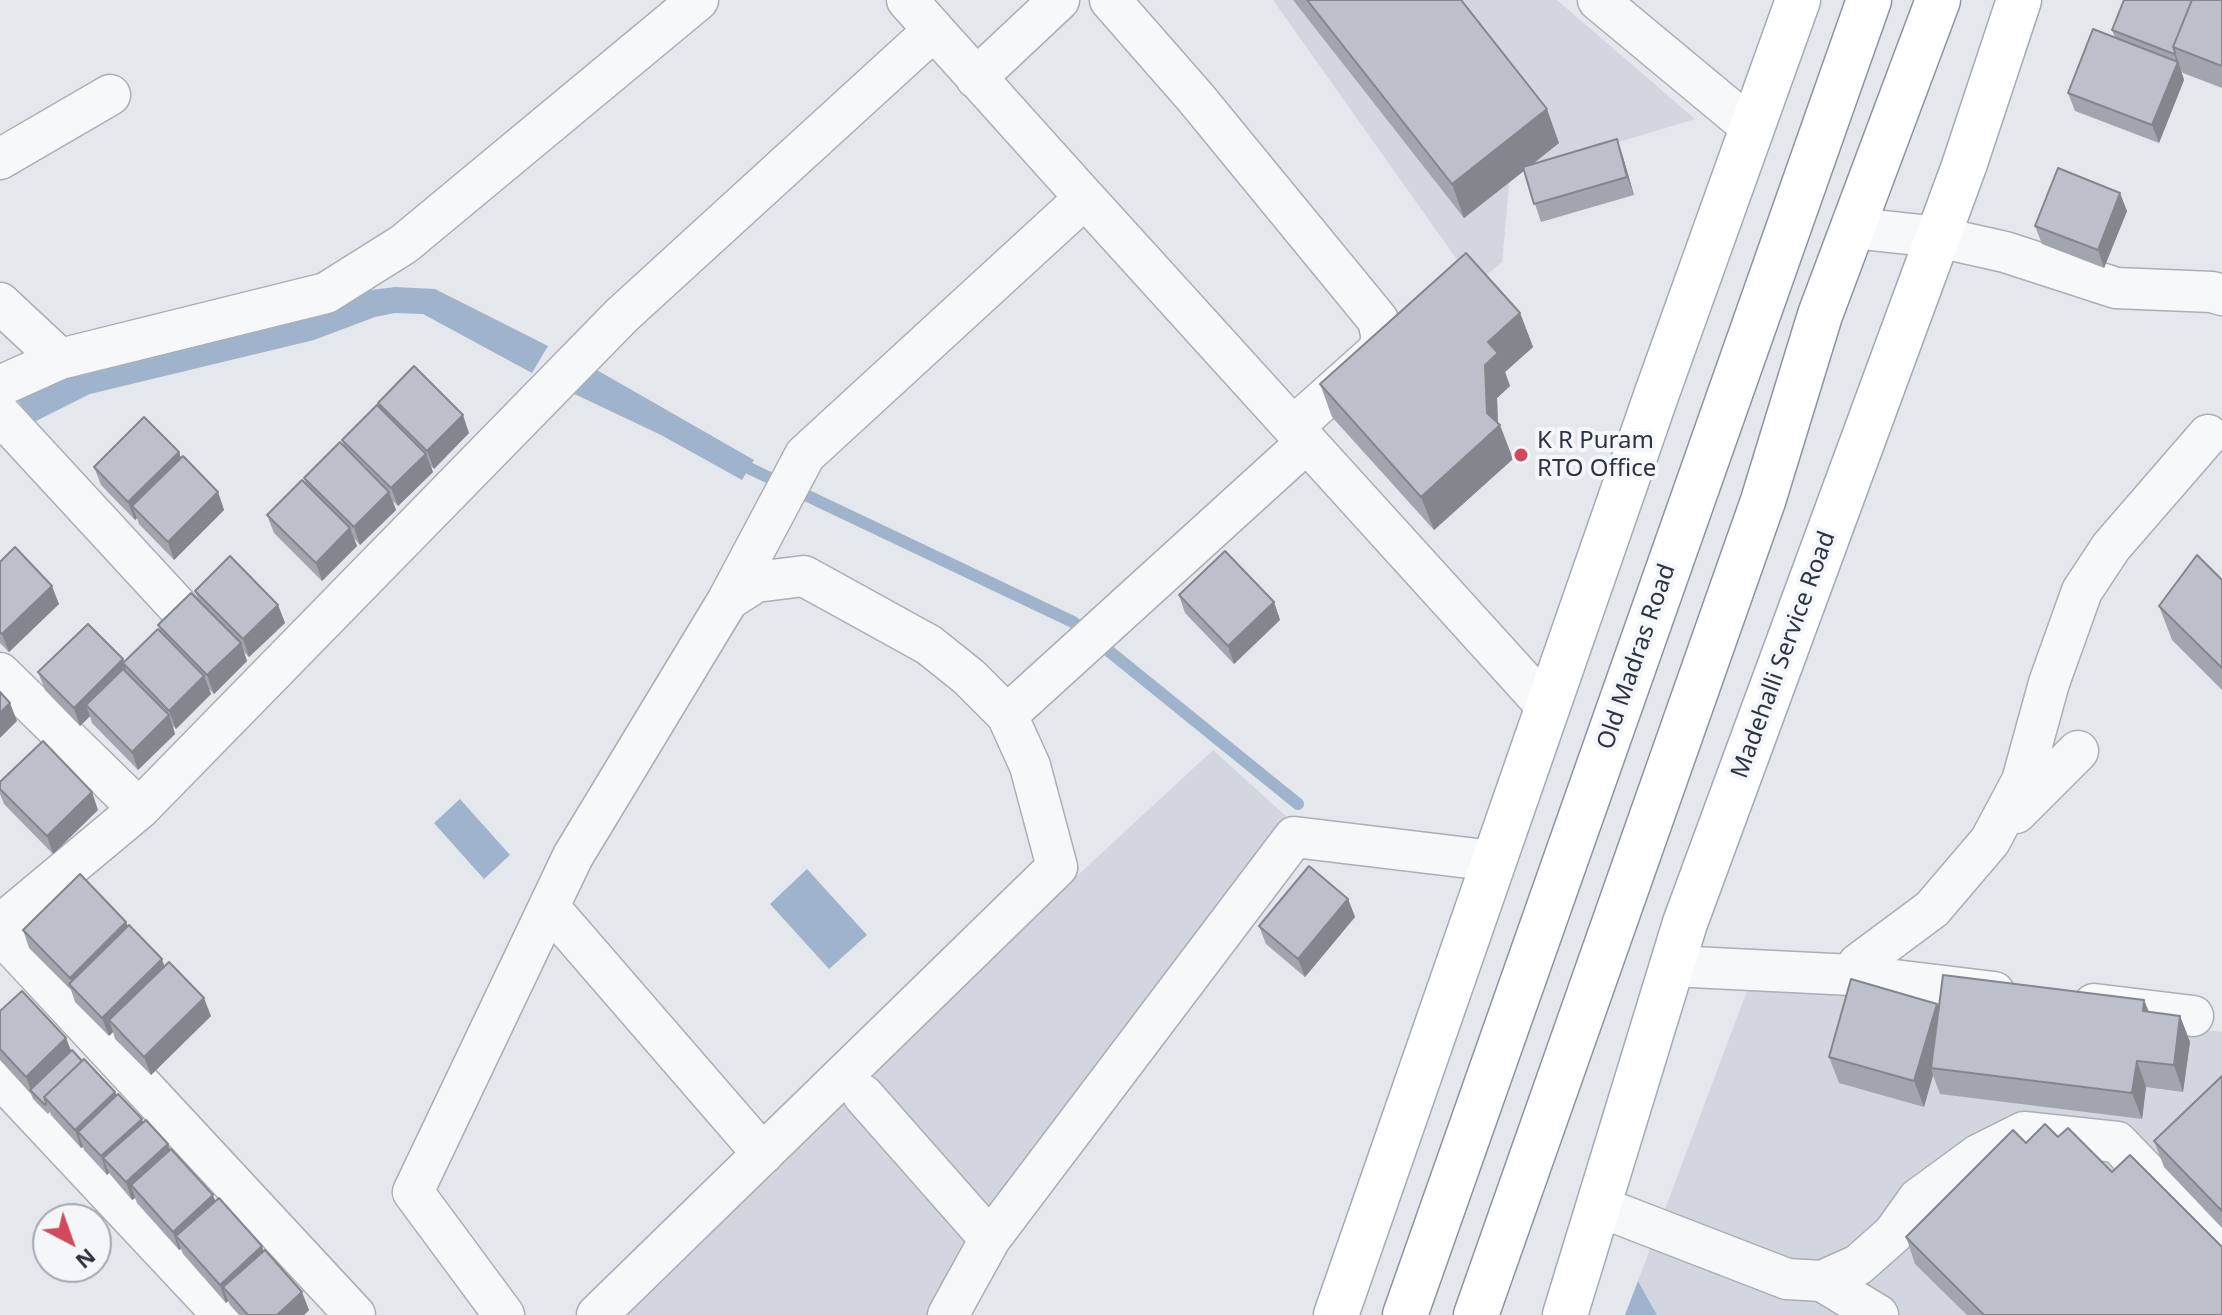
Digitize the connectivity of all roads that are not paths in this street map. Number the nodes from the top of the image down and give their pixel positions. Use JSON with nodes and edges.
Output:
{"nodes":[{"id":1,"x":698,"y":0,"type":"edge"},
{"id":2,"x":907,"y":0,"type":"edge"},
{"id":3,"x":1059,"y":0,"type":"edge"},
{"id":4,"x":1110,"y":0,"type":"edge"},
{"id":5,"x":1598,"y":0,"type":"edge"},
{"id":6,"x":1798,"y":0,"type":"edge"},
{"id":7,"x":1869,"y":0,"type":"edge"},
{"id":8,"x":1938,"y":0,"type":"edge"},
{"id":9,"x":2019,"y":0,"type":"edge"},
{"id":10,"x":934,"y":30,"type":"junction"},
{"id":11,"x":976,"y":78,"type":"junction"},
{"id":12,"x":110,"y":95,"type":"dead end"},
{"id":13,"x":1752,"y":128,"type":"junction"},
{"id":14,"x":0,"y":159,"type":"edge"},
{"id":15,"x":1085,"y":198,"type":"junction"},
{"id":16,"x":1854,"y":228,"type":"junction"},
{"id":17,"x":1938,"y":237,"type":"junction"},
{"id":18,"x":2219,"y":286,"type":"edge"},
{"id":19,"x":0,"y":303,"type":"edge"},
{"id":20,"x":60,"y":359,"type":"junction"},
{"id":21,"x":0,"y":386,"type":"edge"},
{"id":22,"x":0,"y":414,"type":"edge"},
{"id":23,"x":2208,"y":435,"type":"dead end"},
{"id":24,"x":1299,"y":436,"type":"junction"},
{"id":25,"x":728,"y":600,"type":"junction"},
{"id":26,"x":179,"y":608,"type":"edge"},
{"id":27,"x":0,"y":673,"type":"edge"},
{"id":28,"x":1548,"y":708,"type":"junction"},
{"id":29,"x":1007,"y":715,"type":"junction"},
{"id":30,"x":2078,"y":751,"type":"dead end"},
{"id":31,"x":139,"y":809,"type":"junction"},
{"id":32,"x":1993,"y":836,"type":"junction"},
{"id":33,"x":1494,"y":861,"type":"junction"},
{"id":34,"x":549,"y":907,"type":"junction"},
{"id":35,"x":0,"y":925,"type":"edge"},
{"id":36,"x":0,"y":933,"type":"edge"},
{"id":37,"x":1672,"y":966,"type":"junction"},
{"id":38,"x":1853,"y":975,"type":"junction"},
{"id":39,"x":2193,"y":1016,"type":"dead end"},
{"id":40,"x":0,"y":1077,"type":"edge"},
{"id":41,"x":863,"y":1095,"type":"dead end"},
{"id":42,"x":763,"y":1154,"type":"junction"},
{"id":43,"x":1598,"y":1206,"type":"junction"},
{"id":44,"x":990,"y":1239,"type":"junction"},
{"id":45,"x":2222,"y":1250,"type":"edge"},
{"id":46,"x":1822,"y":1281,"type":"junction"},
{"id":47,"x":223,"y":1315,"type":"edge"},
{"id":48,"x":355,"y":1315,"type":"edge"},
{"id":49,"x":504,"y":1315,"type":"edge"},
{"id":50,"x":597,"y":1315,"type":"edge"},
{"id":51,"x":948,"y":1315,"type":"edge"},
{"id":52,"x":1336,"y":1315,"type":"edge"},
{"id":53,"x":1405,"y":1315,"type":"edge"},
{"id":54,"x":1476,"y":1315,"type":"edge"},
{"id":55,"x":1565,"y":1315,"type":"edge"},
{"id":56,"x":1878,"y":1315,"type":"edge"}],
"edges":[{"from":1,"to":20,"type":"street"},
{"from":2,"to":10,"type":"street"},
{"from":3,"to":11,"type":"street"},
{"from":4,"to":24,"type":"street"},
{"from":5,"to":13,"type":"street"},
{"from":6,"to":13,"type":"main road"},
{"from":7,"to":53,"type":"main road","name":"Old Madras Road"},
{"from":8,"to":16,"type":"main road"},
{"from":9,"to":17,"type":"main road","name":"Madehalli Service Road"},
{"from":10,"to":11,"type":"street"},
{"from":10,"to":31,"type":"street"},
{"from":11,"to":15,"type":"street"},
{"from":12,"to":14,"type":"street"},
{"from":13,"to":28,"type":"main road"},
{"from":15,"to":24,"type":"street"},
{"from":15,"to":25,"type":"street"},
{"from":16,"to":17,"type":"street"},
{"from":16,"to":54,"type":"main road"},
{"from":17,"to":18,"type":"street"},
{"from":17,"to":37,"type":"main road","name":"Madehalli Service Road"},
{"from":19,"to":20,"type":"street"},
{"from":20,"to":21,"type":"street"},
{"from":22,"to":26,"type":"street"},
{"from":23,"to":32,"type":"street"},
{"from":24,"to":28,"type":"street"},
{"from":24,"to":29,"type":"street"},
{"from":25,"to":29,"type":"street"},
{"from":25,"to":34,"type":"street"},
{"from":27,"to":31,"type":"street"},
{"from":28,"to":33,"type":"main road"},
{"from":29,"to":42,"type":"street"},
{"from":30,"to":32,"type":"street"},
{"from":31,"to":35,"type":"street"},
{"from":32,"to":38,"type":"street"},
{"from":33,"to":44,"type":"street"},
{"from":33,"to":52,"type":"main road"},
{"from":34,"to":42,"type":"street"},
{"from":34,"to":49,"type":"street"},
{"from":36,"to":48,"type":"street"},
{"from":37,"to":38,"type":"street"},
{"from":37,"to":43,"type":"main road","name":"Madehalli Service Road"},
{"from":38,"to":39,"type":"street"},
{"from":40,"to":47,"type":"street"},
{"from":41,"to":44,"type":"street"},
{"from":42,"to":50,"type":"street"},
{"from":43,"to":46,"type":"street"},
{"from":43,"to":55,"type":"main road","name":"Madehalli Service Road"},
{"from":44,"to":51,"type":"street"},
{"from":45,"to":46,"type":"street"},
{"from":46,"to":56,"type":"street"}]}
